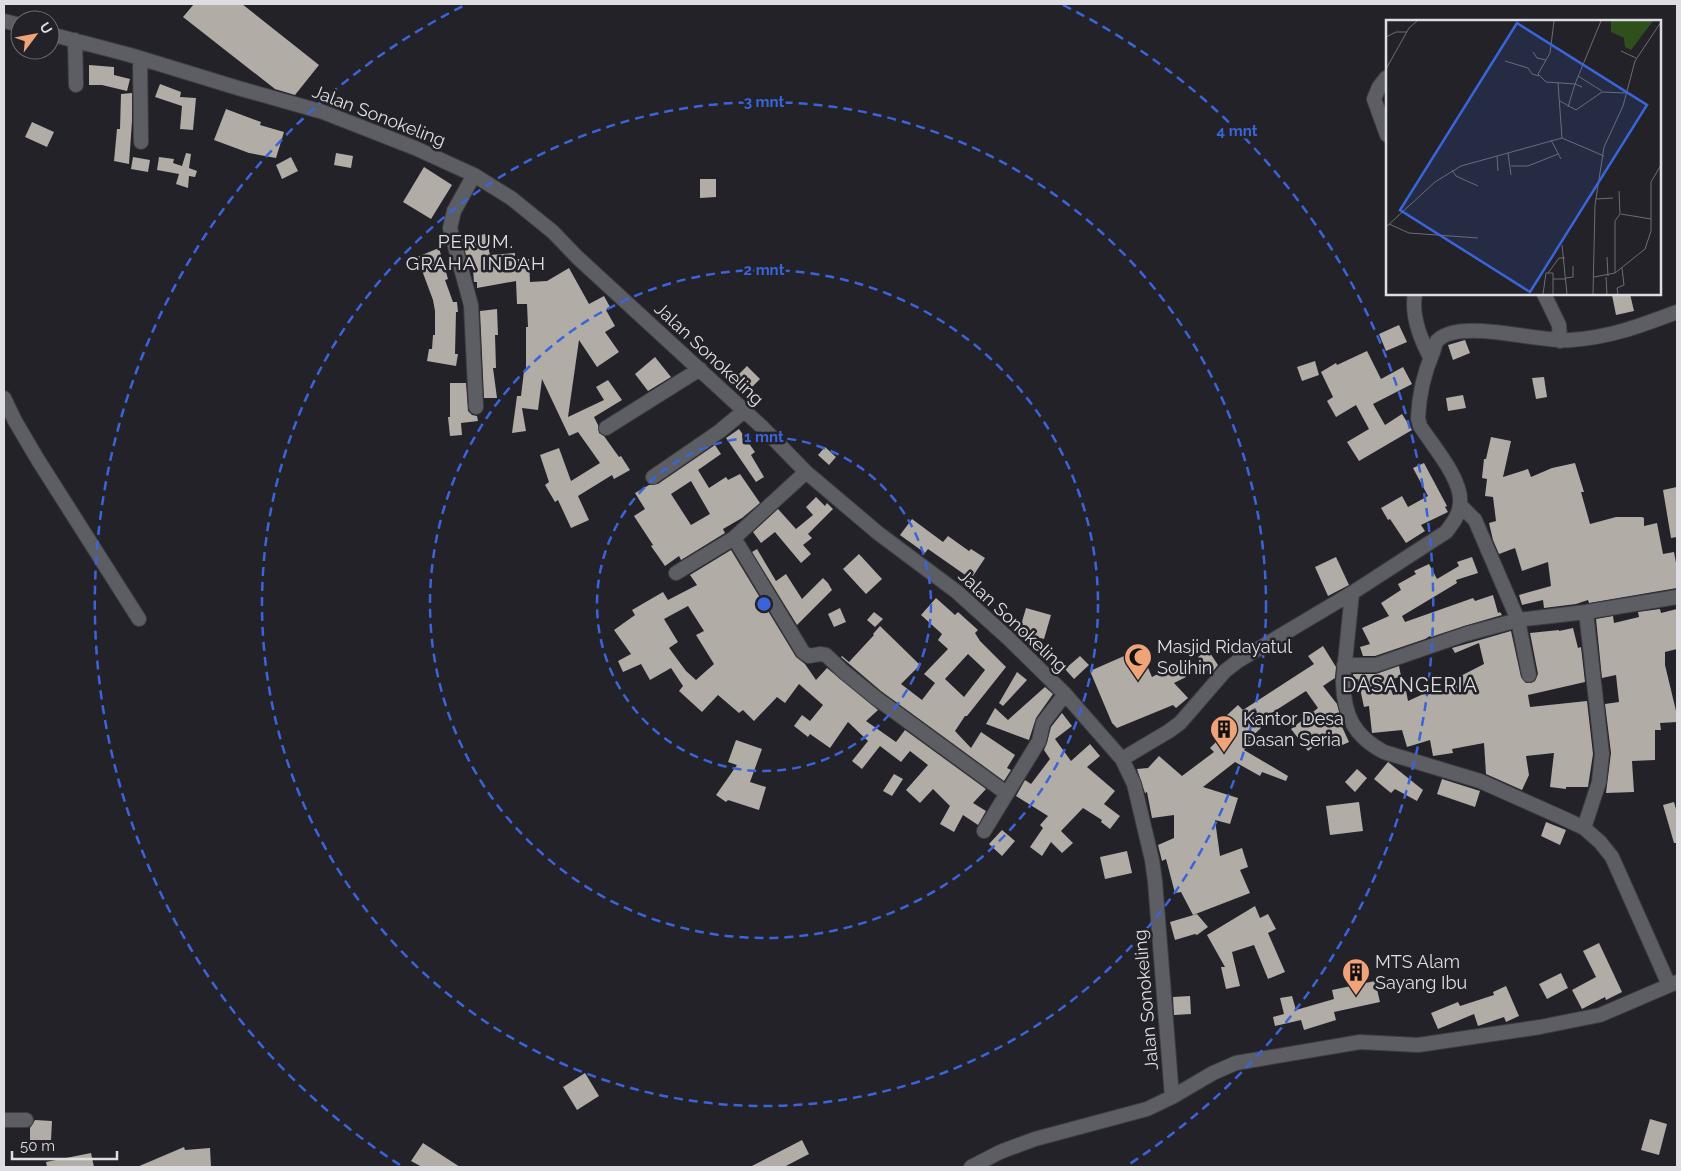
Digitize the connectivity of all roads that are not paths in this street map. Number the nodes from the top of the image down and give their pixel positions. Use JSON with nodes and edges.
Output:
{"nodes":[{"id":1,"x":60,"y":36,"type":"edge"},
{"id":2,"x":75,"y":40,"type":"junction"},
{"id":3,"x":140,"y":58,"type":"junction"},
{"id":4,"x":1386,"y":78,"type":"edge"},
{"id":5,"x":76,"y":85,"type":"dead end"},
{"id":6,"x":1386,"y":132,"type":"edge"},
{"id":7,"x":141,"y":142,"type":"dead end"},
{"id":8,"x":474,"y":175,"type":"junction"},
{"id":9,"x":1415,"y":295,"type":"edge"},
{"id":10,"x":1544,"y":295,"type":"edge"},
{"id":11,"x":1677,"y":312,"type":"edge"},
{"id":12,"x":1560,"y":341,"type":"junction"},
{"id":13,"x":1430,"y":357,"type":"junction"},
{"id":14,"x":700,"y":370,"type":"junction"},
{"id":15,"x":4,"y":398,"type":"edge"},
{"id":16,"x":476,"y":407,"type":"dead end"},
{"id":17,"x":744,"y":411,"type":"junction"},
{"id":18,"x":606,"y":428,"type":"dead end"},
{"id":19,"x":806,"y":472,"type":"junction"},
{"id":20,"x":653,"y":477,"type":"dead end"},
{"id":21,"x":1460,"y":505,"type":"junction"},
{"id":22,"x":734,"y":538,"type":"junction"},
{"id":23,"x":676,"y":573,"type":"dead end"},
{"id":24,"x":1677,"y":597,"type":"edge"},
{"id":25,"x":1351,"y":600,"type":"junction"},
{"id":26,"x":1586,"y":612,"type":"junction"},
{"id":27,"x":140,"y":619,"type":"dead end"},
{"id":28,"x":1518,"y":620,"type":"junction"},
{"id":29,"x":1345,"y":658,"type":"junction"},
{"id":30,"x":1529,"y":676,"type":"dead end"},
{"id":31,"x":1065,"y":694,"type":"junction"},
{"id":32,"x":1122,"y":759,"type":"junction"},
{"id":33,"x":1006,"y":793,"type":"junction"},
{"id":34,"x":1584,"y":828,"type":"junction"},
{"id":35,"x":984,"y":831,"type":"dead end"},
{"id":36,"x":1673,"y":984,"type":"edge"},
{"id":37,"x":1172,"y":1091,"type":"junction"},
{"id":38,"x":4,"y":1120,"type":"edge"},
{"id":39,"x":26,"y":1120,"type":"dead end"},
{"id":40,"x":971,"y":1167,"type":"edge"}],
"edges":[{"from":1,"to":2,"type":"street","name":"Jalan Sonokeling"},
{"from":2,"to":3,"type":"street","name":"Jalan Sonokeling"},
{"from":2,"to":5,"type":"street"},
{"from":3,"to":7,"type":"street"},
{"from":3,"to":8,"type":"street","name":"Jalan Sonokeling"},
{"from":4,"to":6,"type":"street"},
{"from":8,"to":14,"type":"street","name":"Jalan Sonokeling"},
{"from":8,"to":16,"type":"street"},
{"from":9,"to":13,"type":"street"},
{"from":10,"to":12,"type":"street"},
{"from":11,"to":12,"type":"street"},
{"from":12,"to":13,"type":"street"},
{"from":13,"to":21,"type":"street"},
{"from":14,"to":17,"type":"street","name":"Jalan Sonokeling"},
{"from":14,"to":18,"type":"street"},
{"from":15,"to":27,"type":"street"},
{"from":17,"to":19,"type":"street","name":"Jalan Sonokeling"},
{"from":17,"to":20,"type":"street"},
{"from":19,"to":22,"type":"street"},
{"from":19,"to":31,"type":"street","name":"Jalan Sonokeling"},
{"from":21,"to":25,"type":"street"},
{"from":21,"to":28,"type":"street"},
{"from":22,"to":23,"type":"street"},
{"from":22,"to":33,"type":"street"},
{"from":24,"to":26,"type":"street"},
{"from":25,"to":29,"type":"street"},
{"from":25,"to":32,"type":"street"},
{"from":26,"to":28,"type":"street"},
{"from":26,"to":34,"type":"street"},
{"from":28,"to":29,"type":"street"},
{"from":28,"to":30,"type":"street"},
{"from":29,"to":34,"type":"street"},
{"from":31,"to":32,"type":"street","name":"Jalan Sonokeling"},
{"from":31,"to":33,"type":"street"},
{"from":32,"to":37,"type":"street","name":"Jalan Sonokeling"},
{"from":33,"to":35,"type":"street"},
{"from":34,"to":36,"type":"street"},
{"from":36,"to":37,"type":"street"},
{"from":37,"to":40,"type":"street"},
{"from":38,"to":39,"type":"street"}]}
